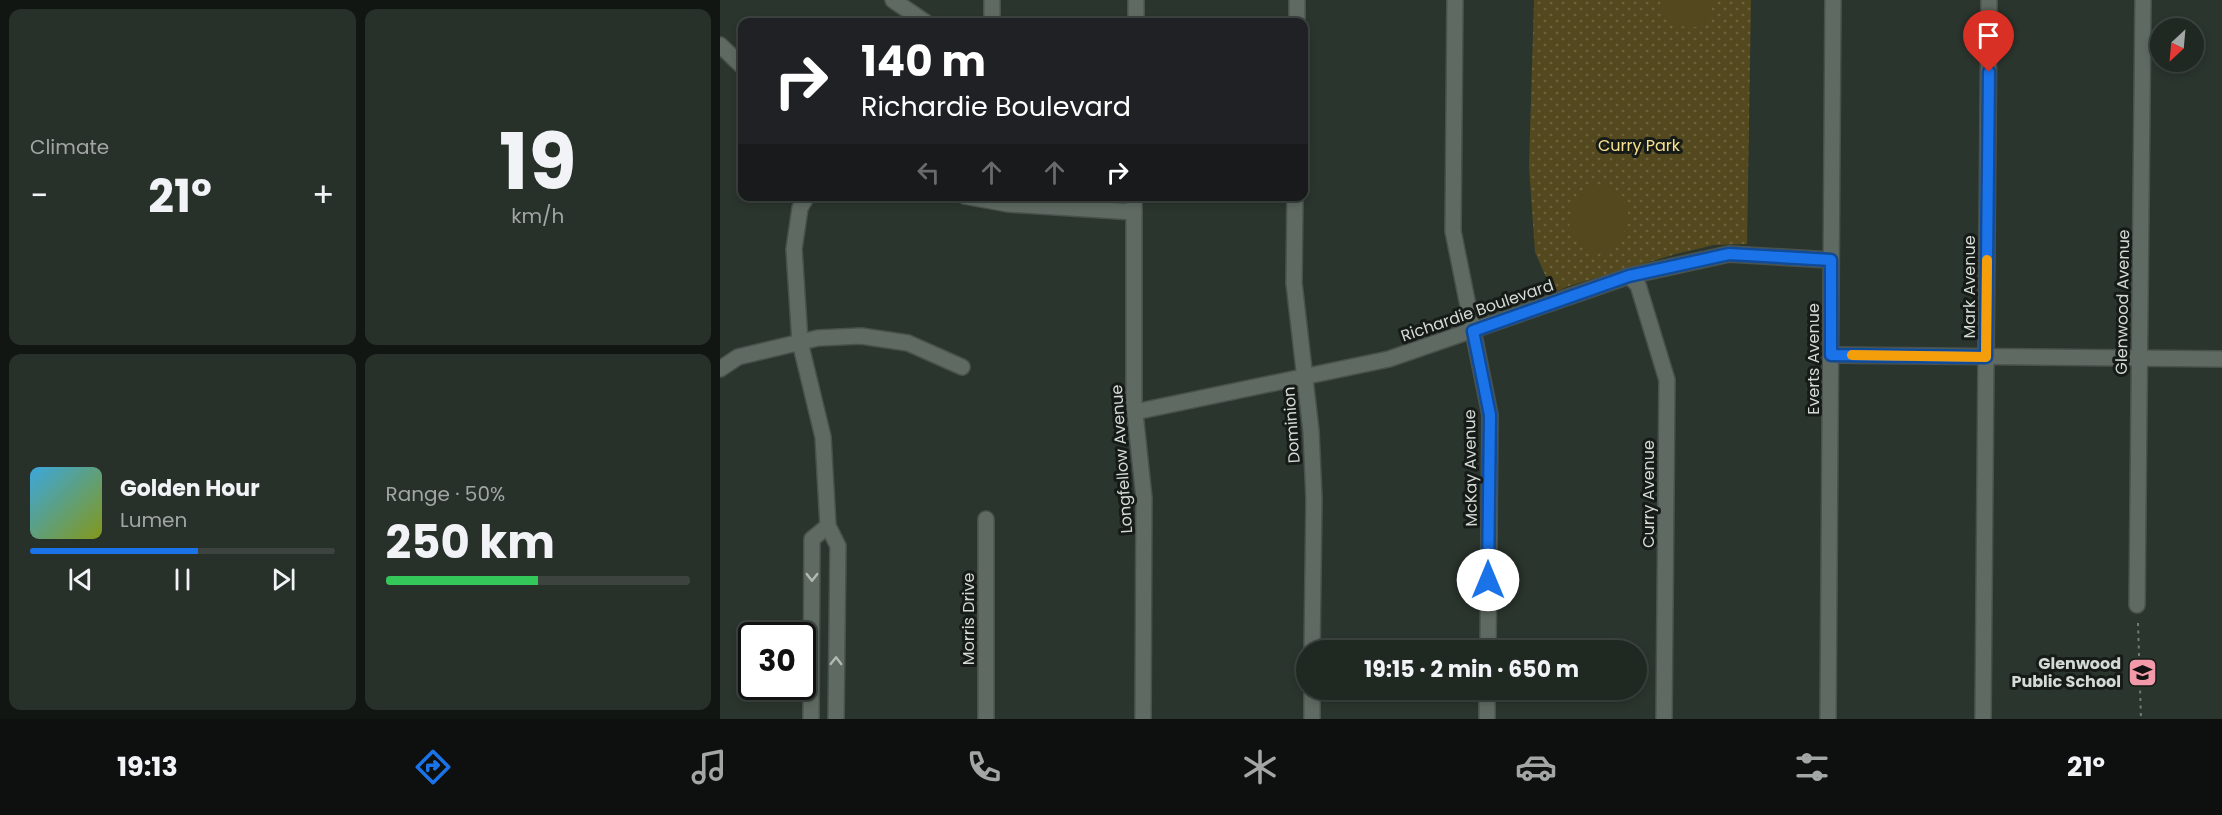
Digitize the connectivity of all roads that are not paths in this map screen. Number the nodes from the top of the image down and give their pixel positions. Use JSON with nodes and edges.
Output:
{"nodes":[{"id":1,"x":893,"y":0,"type":"edge"},
{"id":2,"x":992,"y":0,"type":"edge"},
{"id":3,"x":1136,"y":0,"type":"edge"},
{"id":4,"x":1297,"y":0,"type":"edge"},
{"id":5,"x":1455,"y":0,"type":"edge"},
{"id":6,"x":1833,"y":0,"type":"edge"},
{"id":7,"x":1989,"y":0,"type":"edge"},
{"id":8,"x":2143,"y":0,"type":"edge"},
{"id":9,"x":919,"y":18,"type":"edge"},
{"id":10,"x":992,"y":18,"type":"edge"},
{"id":11,"x":1136,"y":18,"type":"edge"},
{"id":12,"x":1297,"y":18,"type":"edge"},
{"id":13,"x":720,"y":45,"type":"edge"},
{"id":14,"x":738,"y":62,"type":"edge"},
{"id":15,"x":804,"y":201,"type":"edge"},
{"id":16,"x":997,"y":201,"type":"edge"},
{"id":17,"x":1295,"y":201,"type":"edge"},
{"id":18,"x":1134,"y":204,"type":"edge"},
{"id":19,"x":1831,"y":260,"type":"junction"},
{"id":20,"x":1629,"y":276,"type":"junction"},
{"id":21,"x":1473,"y":331,"type":"junction"},
{"id":22,"x":800,"y":342,"type":"junction"},
{"id":23,"x":1831,"y":355,"type":"junction"},
{"id":24,"x":1986,"y":357,"type":"junction"},
{"id":25,"x":2139,"y":358,"type":"junction"},
{"id":26,"x":2222,"y":359,"type":"edge"},
{"id":27,"x":962,"y":367,"type":"dead end"},
{"id":28,"x":720,"y":369,"type":"edge"},
{"id":29,"x":1306,"y":376,"type":"junction"},
{"id":30,"x":1135,"y":412,"type":"junction"},
{"id":31,"x":986,"y":519,"type":"dead end"},
{"id":32,"x":828,"y":526,"type":"junction"},
{"id":33,"x":2137,"y":605,"type":"dead end"},
{"id":34,"x":1312,"y":640,"type":"edge"},
{"id":35,"x":1488,"y":640,"type":"edge"},
{"id":36,"x":1312,"y":700,"type":"edge"},
{"id":37,"x":1488,"y":700,"type":"edge"},
{"id":38,"x":811,"y":719,"type":"edge"},
{"id":39,"x":836,"y":719,"type":"edge"},
{"id":40,"x":986,"y":719,"type":"edge"},
{"id":41,"x":1143,"y":719,"type":"edge"},
{"id":42,"x":1312,"y":719,"type":"edge"},
{"id":43,"x":1487,"y":719,"type":"edge"},
{"id":44,"x":1664,"y":719,"type":"edge"},
{"id":45,"x":1828,"y":719,"type":"edge"},
{"id":46,"x":1983,"y":719,"type":"edge"}],
"edges":[{"from":1,"to":9,"type":"street"},
{"from":2,"to":10,"type":"street"},
{"from":3,"to":11,"type":"street"},
{"from":4,"to":12,"type":"street"},
{"from":5,"to":21,"type":"street","name":"McKay Avenue"},
{"from":6,"to":19,"type":"street","name":"Everts Avenue"},
{"from":7,"to":24,"type":"street","name":"Mark Avenue"},
{"from":8,"to":25,"type":"street","name":"Glenwood Avenue"},
{"from":13,"to":14,"type":"street"},
{"from":15,"to":22,"type":"street"},
{"from":16,"to":18,"type":"street"},
{"from":17,"to":29,"type":"street","name":"Dominion"},
{"from":18,"to":30,"type":"street","name":"Longfellow Avenue"},
{"from":19,"to":20,"type":"street","name":"Richardie Boulevard"},
{"from":19,"to":23,"type":"street","name":"Everts Avenue"},
{"from":20,"to":21,"type":"street","name":"Richardie Boulevard"},
{"from":20,"to":44,"type":"street","name":"Curry Avenue"},
{"from":21,"to":29,"type":"street","name":"Richardie Boulevard"},
{"from":21,"to":35,"type":"street","name":"McKay Avenue"},
{"from":22,"to":27,"type":"street"},
{"from":22,"to":28,"type":"street"},
{"from":22,"to":32,"type":"street"},
{"from":23,"to":24,"type":"street"},
{"from":23,"to":45,"type":"street","name":"Everts Avenue"},
{"from":24,"to":25,"type":"street"},
{"from":24,"to":46,"type":"street","name":"Mark Avenue"},
{"from":25,"to":26,"type":"street"},
{"from":25,"to":33,"type":"street","name":"Glenwood Avenue"},
{"from":29,"to":30,"type":"street","name":"Richardie Boulevard"},
{"from":29,"to":34,"type":"street","name":"Dominion"},
{"from":30,"to":41,"type":"street","name":"Longfellow Avenue"},
{"from":31,"to":40,"type":"street","name":"Morris Drive"},
{"from":32,"to":38,"type":"street","one_way":true},
{"from":39,"to":32,"type":"street","one_way":true},
{"from":36,"to":42,"type":"street"},
{"from":37,"to":43,"type":"street"}]}
